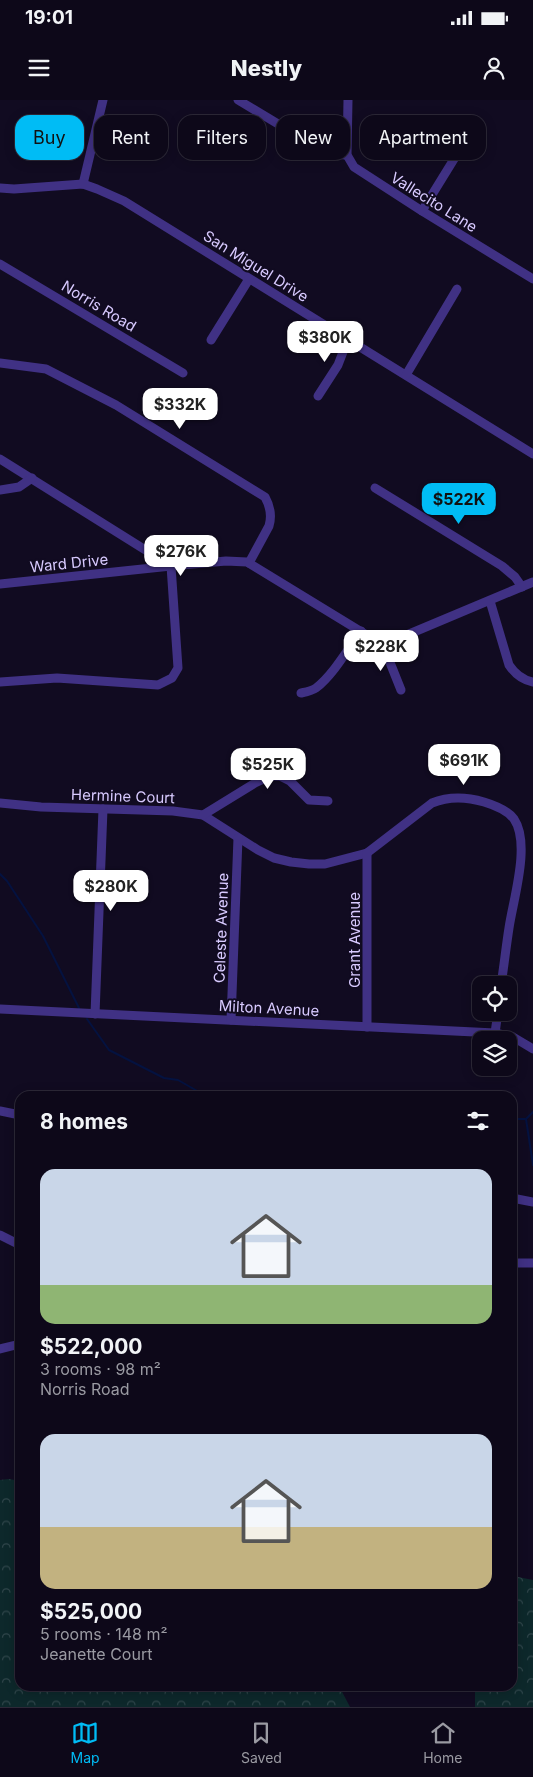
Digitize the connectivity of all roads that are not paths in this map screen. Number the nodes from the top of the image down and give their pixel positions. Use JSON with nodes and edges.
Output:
{"nodes":[{"id":1,"x":103,"y":100,"type":"edge"},
{"id":2,"x":238,"y":100,"type":"edge"},
{"id":3,"x":348,"y":100,"type":"edge"},
{"id":4,"x":348,"y":115,"type":"edge"},
{"id":5,"x":276,"y":123,"type":"edge"},
{"id":6,"x":350,"y":160,"type":"edge"},
{"id":7,"x":452,"y":160,"type":"edge"},
{"id":8,"x":83,"y":184,"type":"junction"},
{"id":9,"x":0,"y":188,"type":"edge"},
{"id":10,"x":422,"y":211,"type":"junction"},
{"id":11,"x":0,"y":264,"type":"edge"},
{"id":12,"x":249,"y":279,"type":"junction"},
{"id":13,"x":533,"y":280,"type":"edge"},
{"id":14,"x":457,"y":289,"type":"dead end"},
{"id":15,"x":348,"y":339,"type":"junction"},
{"id":16,"x":211,"y":340,"type":"dead end"},
{"id":17,"x":0,"y":362,"type":"edge"},
{"id":18,"x":183,"y":373,"type":"dead end"},
{"id":19,"x":406,"y":375,"type":"junction"},
{"id":20,"x":318,"y":396,"type":"dead end"},
{"id":21,"x":533,"y":454,"type":"edge"},
{"id":22,"x":0,"y":459,"type":"edge"},
{"id":23,"x":32,"y":478,"type":"junction"},
{"id":24,"x":374,"y":488,"type":"dead end"},
{"id":25,"x":0,"y":490,"type":"edge"},
{"id":26,"x":249,"y":563,"type":"junction"},
{"id":27,"x":171,"y":566,"type":"junction"},
{"id":28,"x":533,"y":582,"type":"edge"},
{"id":29,"x":0,"y":584,"type":"edge"},
{"id":30,"x":522,"y":587,"type":"junction"},
{"id":31,"x":490,"y":601,"type":"junction"},
{"id":32,"x":361,"y":631,"type":"junction"},
{"id":33,"x":383,"y":645,"type":"junction"},
{"id":34,"x":0,"y":682,"type":"edge"},
{"id":35,"x":533,"y":682,"type":"edge"},
{"id":36,"x":401,"y":690,"type":"dead end"},
{"id":37,"x":301,"y":693,"type":"dead end"},
{"id":38,"x":328,"y":801,"type":"dead end"},
{"id":39,"x":0,"y":803,"type":"edge"},
{"id":40,"x":103,"y":809,"type":"junction"},
{"id":41,"x":202,"y":815,"type":"junction"},
{"id":42,"x":238,"y":838,"type":"junction"},
{"id":43,"x":367,"y":853,"type":"junction"},
{"id":44,"x":502,"y":976,"type":"edge"},
{"id":45,"x":0,"y":1009,"type":"edge"},
{"id":46,"x":95,"y":1014,"type":"junction"},
{"id":47,"x":231,"y":1020,"type":"junction"},
{"id":48,"x":367,"y":1027,"type":"junction"},
{"id":49,"x":472,"y":1032,"type":"edge"},
{"id":50,"x":517,"y":1039,"type":"edge"},
{"id":51,"x":533,"y":1049,"type":"edge"},
{"id":52,"x":0,"y":1111,"type":"edge"},
{"id":53,"x":15,"y":1114,"type":"edge"},
{"id":54,"x":517,"y":1199,"type":"edge"},
{"id":55,"x":533,"y":1202,"type":"edge"},
{"id":56,"x":0,"y":1235,"type":"edge"},
{"id":57,"x":15,"y":1242,"type":"edge"},
{"id":58,"x":517,"y":1263,"type":"edge"},
{"id":59,"x":533,"y":1263,"type":"edge"},
{"id":60,"x":15,"y":1345,"type":"edge"},
{"id":61,"x":0,"y":1349,"type":"edge"}],
"edges":[{"from":1,"to":8,"type":"street"},
{"from":2,"to":5,"type":"street"},
{"from":3,"to":4,"type":"street"},
{"from":6,"to":10,"type":"street","name":"Vallecito Lane"},
{"from":7,"to":10,"type":"street"},
{"from":8,"to":9,"type":"street","name":"San Miguel Drive"},
{"from":8,"to":12,"type":"street","name":"San Miguel Drive"},
{"from":10,"to":13,"type":"street","name":"Vallecito Lane"},
{"from":11,"to":18,"type":"street","name":"Norris Road"},
{"from":12,"to":15,"type":"street","name":"San Miguel Drive"},
{"from":12,"to":16,"type":"street"},
{"from":14,"to":19,"type":"street"},
{"from":15,"to":19,"type":"street","name":"San Miguel Drive"},
{"from":15,"to":20,"type":"street"},
{"from":17,"to":26,"type":"street"},
{"from":19,"to":21,"type":"street","name":"San Miguel Drive"},
{"from":22,"to":23,"type":"street"},
{"from":23,"to":25,"type":"street"},
{"from":23,"to":27,"type":"street"},
{"from":24,"to":30,"type":"street"},
{"from":26,"to":27,"type":"street","name":"Ward Drive"},
{"from":26,"to":32,"type":"street"},
{"from":27,"to":29,"type":"street","name":"Ward Drive"},
{"from":27,"to":34,"type":"street"},
{"from":28,"to":30,"type":"street"},
{"from":30,"to":31,"type":"street"},
{"from":31,"to":33,"type":"street"},
{"from":31,"to":35,"type":"street"},
{"from":32,"to":33,"type":"street"},
{"from":32,"to":37,"type":"street"},
{"from":33,"to":36,"type":"street"},
{"from":38,"to":41,"type":"street"},
{"from":39,"to":40,"type":"street","name":"Hermine Court"},
{"from":40,"to":41,"type":"street","name":"Hermine Court"},
{"from":40,"to":46,"type":"street"},
{"from":41,"to":42,"type":"street","name":"Hermine Court"},
{"from":42,"to":43,"type":"street","name":"Hermine Court"},
{"from":42,"to":47,"type":"street","name":"Celeste Avenue"},
{"from":43,"to":44,"type":"street"},
{"from":43,"to":48,"type":"street","name":"Grant Avenue"},
{"from":45,"to":46,"type":"street","name":"Milton Avenue"},
{"from":46,"to":47,"type":"street","name":"Milton Avenue"},
{"from":47,"to":48,"type":"street","name":"Milton Avenue"},
{"from":48,"to":49,"type":"street","name":"Milton Avenue"},
{"from":50,"to":51,"type":"street","name":"Milton Avenue"},
{"from":52,"to":53,"type":"street"},
{"from":54,"to":55,"type":"street"},
{"from":56,"to":57,"type":"street"},
{"from":58,"to":59,"type":"street"},
{"from":60,"to":61,"type":"street"}]}
